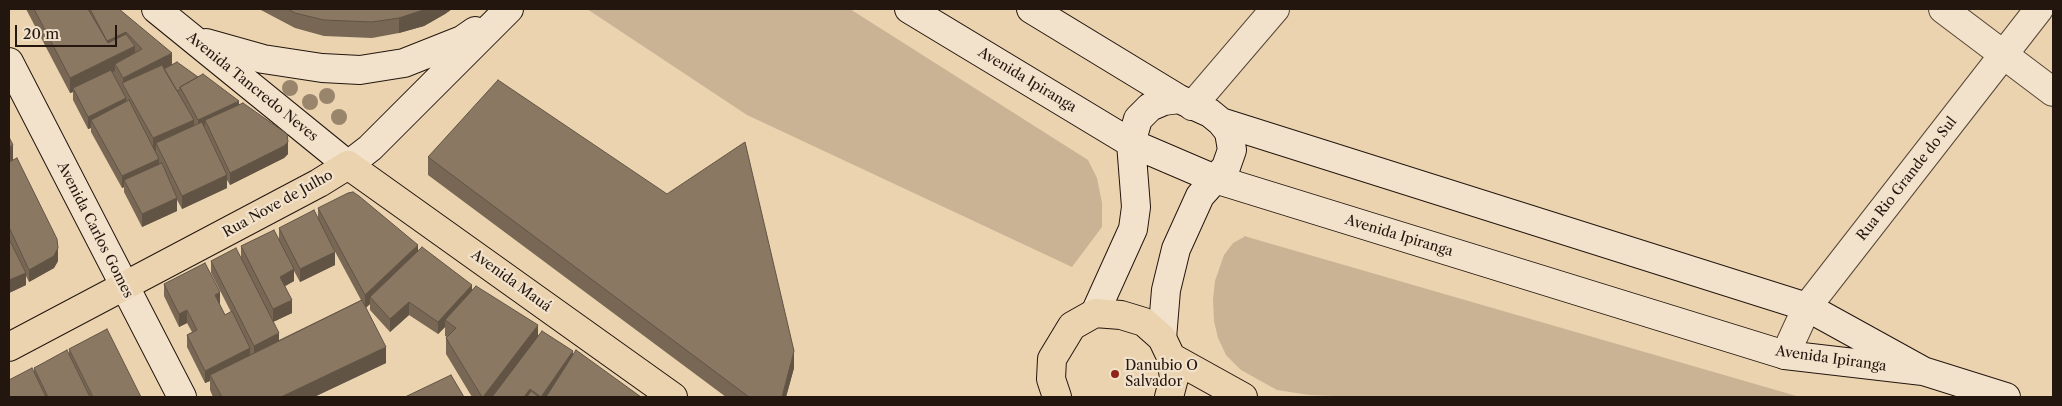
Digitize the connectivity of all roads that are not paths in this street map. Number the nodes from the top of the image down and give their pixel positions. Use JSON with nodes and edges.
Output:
{"nodes":[{"id":1,"x":156,"y":9,"type":"edge"},
{"id":2,"x":508,"y":9,"type":"edge"},
{"id":3,"x":909,"y":9,"type":"edge"},
{"id":4,"x":1030,"y":9,"type":"edge"},
{"id":5,"x":1276,"y":9,"type":"edge"},
{"id":6,"x":1943,"y":9,"type":"edge"},
{"id":7,"x":2038,"y":9,"type":"edge"},
{"id":8,"x":187,"y":34,"type":"junction"},
{"id":9,"x":2004,"y":55,"type":"junction"},
{"id":10,"x":9,"y":62,"type":"edge"},
{"id":11,"x":2053,"y":92,"type":"edge"},
{"id":12,"x":1186,"y":102,"type":"junction"},
{"id":13,"x":1221,"y":122,"type":"junction"},
{"id":14,"x":1130,"y":143,"type":"junction"},
{"id":15,"x":348,"y":165,"type":"junction"},
{"id":16,"x":1215,"y":179,"type":"junction"},
{"id":17,"x":124,"y":287,"type":"junction"},
{"id":18,"x":1808,"y":307,"type":"junction"},
{"id":19,"x":1095,"y":313,"type":"junction"},
{"id":20,"x":9,"y":347,"type":"edge"},
{"id":21,"x":1167,"y":347,"type":"junction"},
{"id":22,"x":1786,"y":355,"type":"junction"},
{"id":23,"x":1923,"y":371,"type":"junction"},
{"id":24,"x":1051,"y":391,"type":"edge"},
{"id":25,"x":182,"y":397,"type":"edge"},
{"id":26,"x":673,"y":397,"type":"edge"},
{"id":27,"x":1169,"y":397,"type":"edge"},
{"id":28,"x":1243,"y":397,"type":"edge"},
{"id":29,"x":2006,"y":397,"type":"edge"}],
"edges":[{"from":1,"to":8,"type":"main road","name":"Avenida Tancredo Neves"},
{"from":2,"to":8,"type":"main road"},
{"from":2,"to":15,"type":"main road","name":"Rua Nove de Julho"},
{"from":3,"to":14,"type":"main road","name":"Avenida Ipiranga"},
{"from":4,"to":12,"type":"main road","name":"Avenida Ipiranga"},
{"from":5,"to":12,"type":"main road"},
{"from":6,"to":9,"type":"main road"},
{"from":7,"to":9,"type":"main road","name":"Rua Rio Grande do Sul"},
{"from":8,"to":15,"type":"main road","name":"Avenida Tancredo Neves"},
{"from":9,"to":11,"type":"main road"},
{"from":9,"to":18,"type":"main road","name":"Rua Rio Grande do Sul"},
{"from":10,"to":17,"type":"main road","name":"Avenida Carlos Gomes"},
{"from":12,"to":13,"type":"main road","name":"Avenida Ipiranga"},
{"from":12,"to":14,"type":"main road"},
{"from":13,"to":16,"type":"main road"},
{"from":13,"to":18,"type":"main road","name":"Avenida Ipiranga"},
{"from":14,"to":16,"type":"main road","name":"Avenida Ipiranga"},
{"from":14,"to":19,"type":"main road"},
{"from":15,"to":17,"type":"main road","name":"Rua Nove de Julho"},
{"from":15,"to":26,"type":"main road","name":"Avenida Mauá"},
{"from":16,"to":21,"type":"main road"},
{"from":16,"to":22,"type":"main road","name":"Avenida Ipiranga"},
{"from":17,"to":20,"type":"main road","name":"Rua Nove de Julho"},
{"from":17,"to":25,"type":"main road","name":"Avenida Carlos Gomes"},
{"from":18,"to":22,"type":"main road","name":"Rua Rio Grande do Sul"},
{"from":18,"to":23,"type":"main road","name":"Avenida Ipiranga"},
{"from":19,"to":21,"type":"main road"},
{"from":19,"to":24,"type":"main road"},
{"from":21,"to":27,"type":"main road"},
{"from":21,"to":28,"type":"main road"},
{"from":22,"to":23,"type":"main road","name":"Avenida Ipiranga"},
{"from":23,"to":29,"type":"main road","name":"Avenida Ipiranga"}]}
